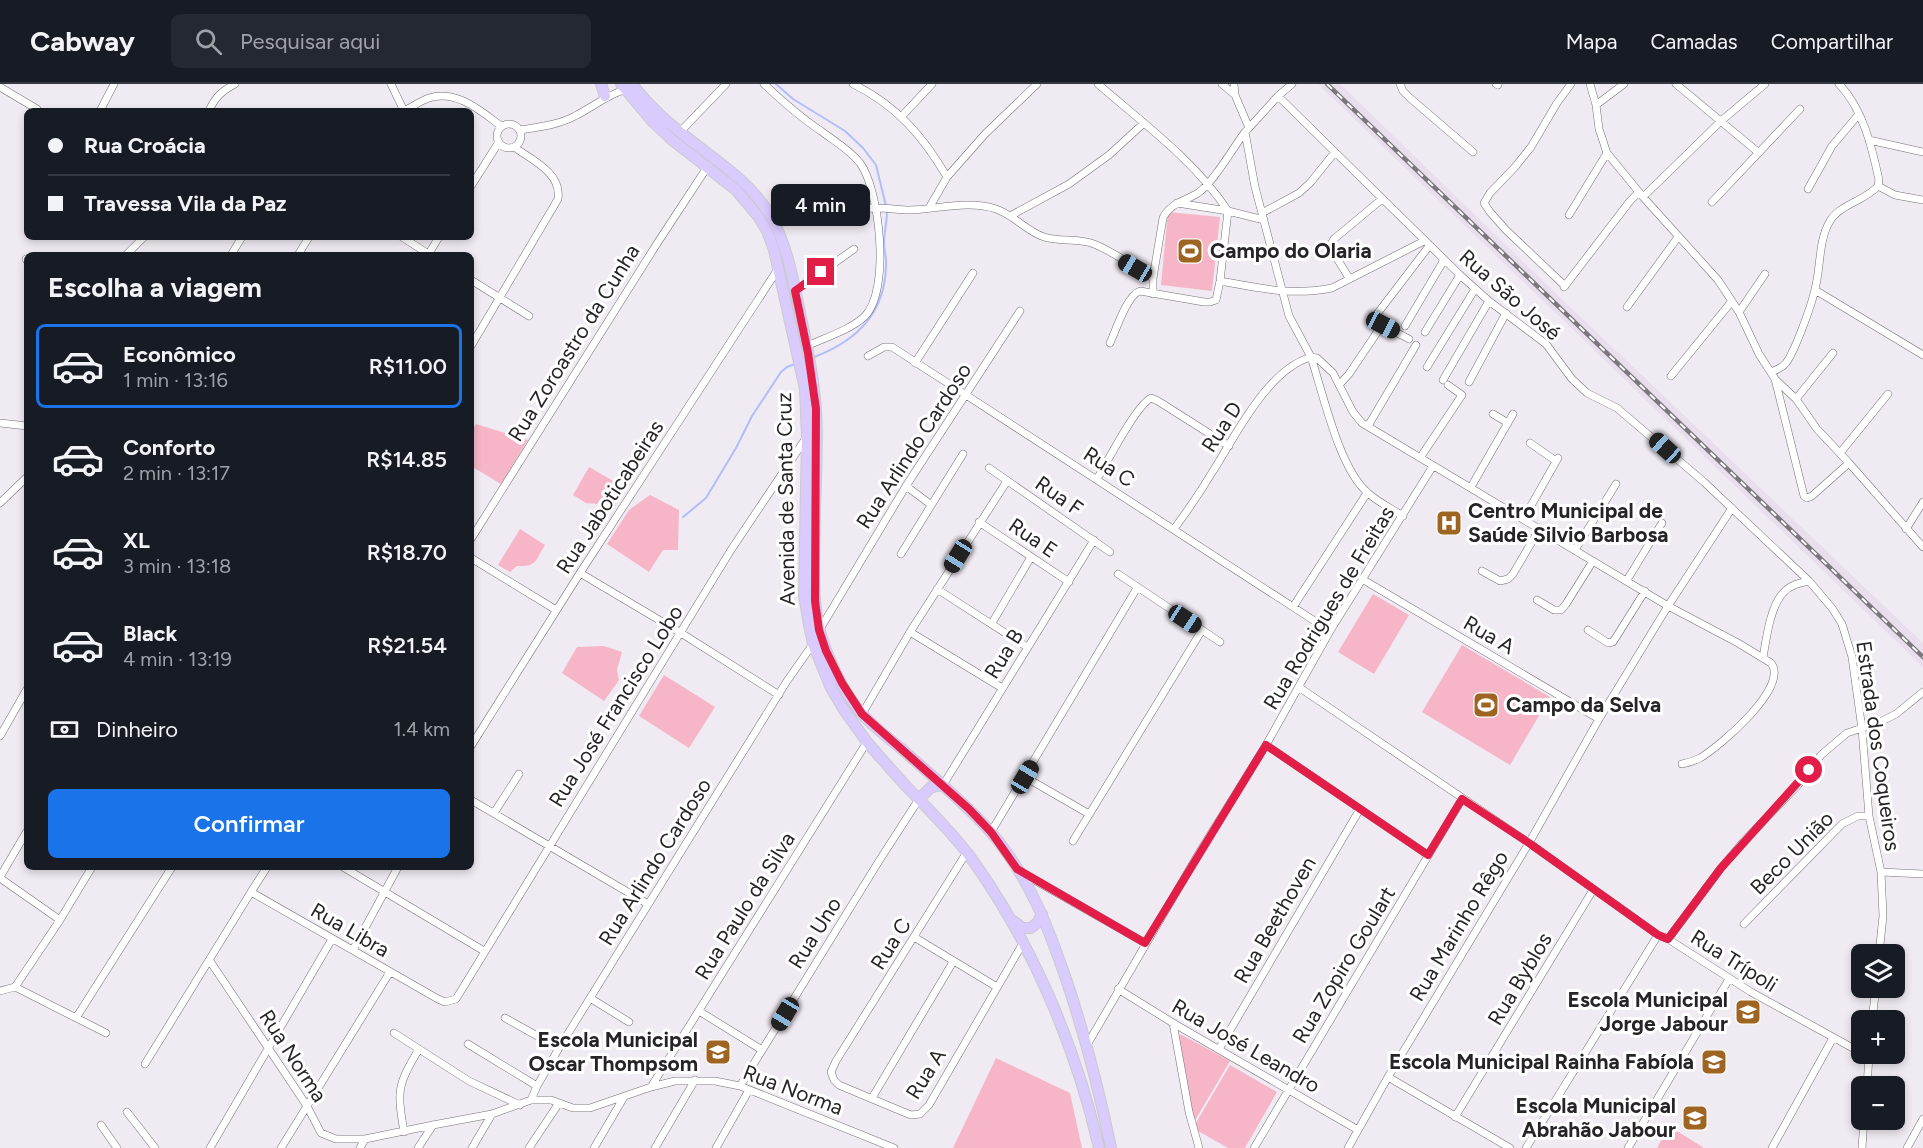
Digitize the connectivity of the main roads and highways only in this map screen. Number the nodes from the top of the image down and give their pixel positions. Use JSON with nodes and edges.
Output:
{"nodes":[{"id":1,"x":601,"y":84,"type":"edge"},
{"id":2,"x":626,"y":86,"type":"edge"},
{"id":3,"x":605,"y":96,"type":"road end"},
{"id":4,"x":804,"y":352,"type":"junction"},
{"id":5,"x":806,"y":370,"type":"junction"},
{"id":6,"x":943,"y":785,"type":"junction"},
{"id":7,"x":919,"y":799,"type":"junction"},
{"id":8,"x":1042,"y":914,"type":"junction"},
{"id":9,"x":1008,"y":917,"type":"junction"},
{"id":10,"x":1099,"y":1148,"type":"edge"},
{"id":11,"x":1111,"y":1148,"type":"edge"}],
"edges":[{"from":1,"to":3,"type":"main road"},
{"from":2,"to":4,"type":"main road","name":"Avenida de Santa Cruz"},
{"from":2,"to":4,"type":"main road","name":"Avenida de Santa Cruz"},
{"from":4,"to":5,"type":"main road","name":"Avenida de Santa Cruz"},
{"from":5,"to":6,"type":"main road","name":"Avenida de Santa Cruz"},
{"from":5,"to":7,"type":"main road","name":"Avenida de Santa Cruz"},
{"from":6,"to":7,"type":"main road"},
{"from":6,"to":8,"type":"main road","name":"Avenida de Santa Cruz"},
{"from":7,"to":9,"type":"main road","name":"Avenida de Santa Cruz"},
{"from":8,"to":9,"type":"main road"},
{"from":8,"to":11,"type":"main road","name":"Avenida de Santa Cruz"},
{"from":9,"to":10,"type":"main road","name":"Avenida de Santa Cruz"}]}
